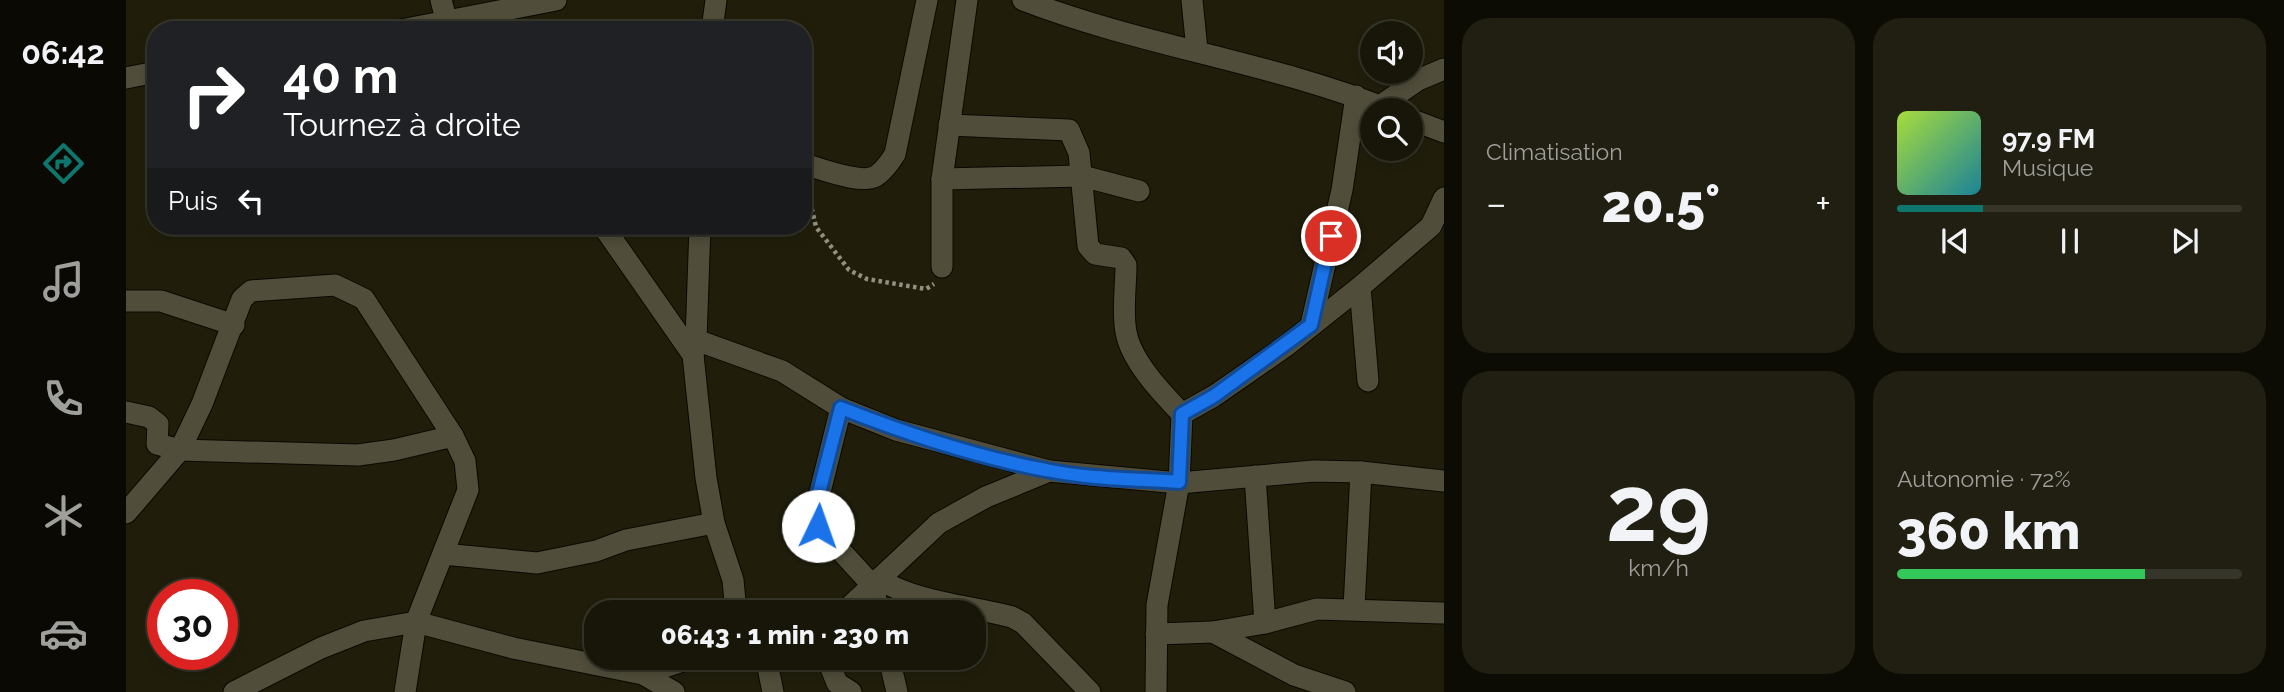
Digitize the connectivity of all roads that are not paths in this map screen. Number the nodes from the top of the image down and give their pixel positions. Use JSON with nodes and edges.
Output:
{"nodes":[{"id":1,"x":441,"y":0,"type":"edge"},
{"id":2,"x":556,"y":0,"type":"edge"},
{"id":3,"x":716,"y":0,"type":"edge"},
{"id":4,"x":928,"y":0,"type":"edge"},
{"id":5,"x":967,"y":0,"type":"edge"},
{"id":6,"x":1023,"y":0,"type":"edge"},
{"id":7,"x":1192,"y":0,"type":"edge"},
{"id":8,"x":447,"y":21,"type":"edge"},
{"id":9,"x":469,"y":21,"type":"edge"},
{"id":10,"x":713,"y":21,"type":"edge"},
{"id":11,"x":1196,"y":50,"type":"junction"},
{"id":12,"x":1444,"y":69,"type":"edge"},
{"id":13,"x":147,"y":74,"type":"edge"},
{"id":14,"x":126,"y":78,"type":"edge"},
{"id":15,"x":1356,"y":96,"type":"junction"},
{"id":16,"x":1361,"y":98,"type":"edge"},
{"id":17,"x":1397,"y":98,"type":"edge"},
{"id":18,"x":1423,"y":124,"type":"edge"},
{"id":19,"x":949,"y":125,"type":"junction"},
{"id":20,"x":1444,"y":132,"type":"edge"},
{"id":21,"x":812,"y":173,"type":"edge"},
{"id":22,"x":1082,"y":176,"type":"junction"},
{"id":23,"x":942,"y":179,"type":"junction"},
{"id":24,"x":1139,"y":191,"type":"dead end"},
{"id":25,"x":1444,"y":198,"type":"edge"},
{"id":26,"x":610,"y":235,"type":"edge"},
{"id":27,"x":700,"y":235,"type":"edge"},
{"id":28,"x":943,"y":267,"type":"road end"},
{"id":29,"x":1360,"y":287,"type":"junction"},
{"id":30,"x":126,"y":301,"type":"edge"},
{"id":31,"x":234,"y":325,"type":"junction"},
{"id":32,"x":1311,"y":325,"type":"junction"},
{"id":33,"x":695,"y":347,"type":"junction"},
{"id":34,"x":1368,"y":381,"type":"dead end"},
{"id":35,"x":841,"y":408,"type":"junction"},
{"id":36,"x":126,"y":412,"type":"edge"},
{"id":37,"x":1182,"y":414,"type":"junction"},
{"id":38,"x":453,"y":436,"type":"junction"},
{"id":39,"x":180,"y":450,"type":"junction"},
{"id":40,"x":1049,"y":471,"type":"junction"},
{"id":41,"x":1361,"y":472,"type":"junction"},
{"id":42,"x":1255,"y":476,"type":"junction"},
{"id":43,"x":1444,"y":481,"type":"edge"},
{"id":44,"x":1179,"y":482,"type":"junction"},
{"id":45,"x":127,"y":514,"type":"edge"},
{"id":46,"x":714,"y":523,"type":"junction"},
{"id":47,"x":443,"y":554,"type":"junction"},
{"id":48,"x":876,"y":582,"type":"junction"},
{"id":49,"x":735,"y":600,"type":"edge"},
{"id":50,"x":857,"y":600,"type":"edge"},
{"id":51,"x":877,"y":600,"type":"edge"},
{"id":52,"x":1354,"y":608,"type":"junction"},
{"id":53,"x":1442,"y":613,"type":"edge"},
{"id":54,"x":416,"y":622,"type":"junction"},
{"id":55,"x":1265,"y":623,"type":"junction"},
{"id":56,"x":1213,"y":632,"type":"junction"},
{"id":57,"x":1156,"y":634,"type":"junction"},
{"id":58,"x":655,"y":670,"type":"edge"},
{"id":59,"x":769,"y":670,"type":"edge"},
{"id":60,"x":833,"y":670,"type":"edge"},
{"id":61,"x":892,"y":670,"type":"edge"},
{"id":62,"x":643,"y":674,"type":"junction"},
{"id":63,"x":843,"y":689,"type":"edge"},
{"id":64,"x":234,"y":692,"type":"edge"},
{"id":65,"x":405,"y":692,"type":"edge"},
{"id":66,"x":674,"y":692,"type":"edge"},
{"id":67,"x":774,"y":692,"type":"edge"},
{"id":68,"x":897,"y":692,"type":"edge"},
{"id":69,"x":1090,"y":692,"type":"edge"},
{"id":70,"x":1156,"y":692,"type":"edge"},
{"id":71,"x":1345,"y":692,"type":"edge"}],
"edges":[{"from":1,"to":8,"type":"street"},
{"from":2,"to":9,"type":"street"},
{"from":3,"to":10,"type":"street"},
{"from":4,"to":21,"type":"street"},
{"from":5,"to":19,"type":"street"},
{"from":6,"to":11,"type":"street"},
{"from":7,"to":11,"type":"street"},
{"from":11,"to":15,"type":"street"},
{"from":12,"to":17,"type":"street"},
{"from":13,"to":14,"type":"street"},
{"from":15,"to":16,"type":"street"},
{"from":15,"to":32,"type":"street"},
{"from":18,"to":20,"type":"street"},
{"from":19,"to":22,"type":"street"},
{"from":19,"to":23,"type":"street"},
{"from":22,"to":23,"type":"street"},
{"from":22,"to":24,"type":"street"},
{"from":22,"to":37,"type":"street"},
{"from":23,"to":28,"type":"street"},
{"from":25,"to":29,"type":"street"},
{"from":26,"to":33,"type":"street"},
{"from":27,"to":33,"type":"street"},
{"from":29,"to":32,"type":"street"},
{"from":29,"to":34,"type":"street"},
{"from":30,"to":31,"type":"street"},
{"from":31,"to":38,"type":"street"},
{"from":31,"to":39,"type":"street"},
{"from":32,"to":37,"type":"street"},
{"from":33,"to":35,"type":"street"},
{"from":33,"to":46,"type":"street"},
{"from":35,"to":40,"type":"street"},
{"from":35,"to":48,"type":"street"},
{"from":36,"to":39,"type":"street"},
{"from":37,"to":44,"type":"street"},
{"from":38,"to":39,"type":"street"},
{"from":38,"to":47,"type":"street"},
{"from":39,"to":45,"type":"street"},
{"from":40,"to":44,"type":"street"},
{"from":40,"to":48,"type":"street"},
{"from":41,"to":42,"type":"street"},
{"from":41,"to":43,"type":"street"},
{"from":41,"to":52,"type":"street"},
{"from":42,"to":44,"type":"street"},
{"from":42,"to":55,"type":"street"},
{"from":44,"to":57,"type":"street"},
{"from":46,"to":47,"type":"street"},
{"from":46,"to":49,"type":"street"},
{"from":47,"to":54,"type":"street"},
{"from":48,"to":50,"type":"street"},
{"from":48,"to":51,"type":"street"},
{"from":48,"to":69,"type":"street"},
{"from":52,"to":53,"type":"street"},
{"from":52,"to":55,"type":"street"},
{"from":54,"to":62,"type":"street"},
{"from":54,"to":64,"type":"street"},
{"from":54,"to":65,"type":"street"},
{"from":55,"to":56,"type":"street"},
{"from":56,"to":57,"type":"street"},
{"from":56,"to":71,"type":"street"},
{"from":57,"to":70,"type":"street"},
{"from":58,"to":62,"type":"street"},
{"from":59,"to":67,"type":"street"},
{"from":60,"to":63,"type":"street"},
{"from":61,"to":68,"type":"street"},
{"from":62,"to":66,"type":"street"}]}
